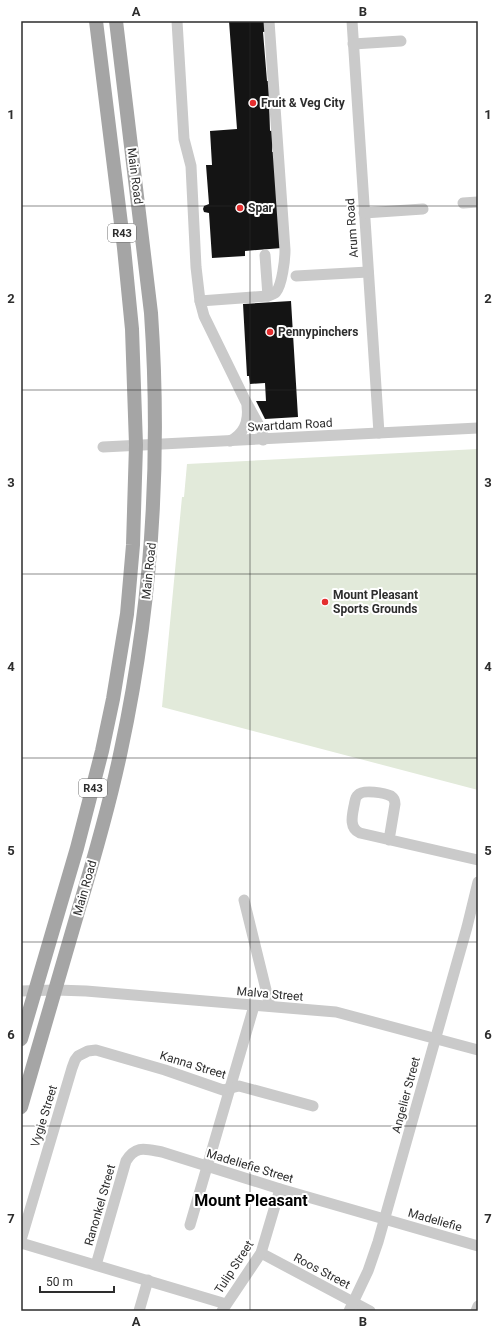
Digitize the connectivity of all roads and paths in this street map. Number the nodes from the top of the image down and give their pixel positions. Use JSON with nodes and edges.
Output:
{"nodes":[{"id":1,"x":96,"y":21,"type":"edge"},
{"id":2,"x":177,"y":21,"type":"edge"},
{"id":3,"x":269,"y":21,"type":"edge"},
{"id":4,"x":352,"y":21,"type":"edge"},
{"id":5,"x":117,"y":24,"type":"edge"},
{"id":6,"x":401,"y":41,"type":"dead end"},
{"id":7,"x":353,"y":44,"type":"junction"},
{"id":8,"x":478,"y":202,"type":"edge"},
{"id":9,"x":463,"y":203,"type":"dead end"},
{"id":10,"x":423,"y":209,"type":"dead end"},
{"id":11,"x":364,"y":213,"type":"junction"},
{"id":12,"x":265,"y":254,"type":"dead end"},
{"id":13,"x":368,"y":272,"type":"junction"},
{"id":14,"x":296,"y":276,"type":"dead end"},
{"id":15,"x":268,"y":296,"type":"junction"},
{"id":16,"x":200,"y":301,"type":"junction"},
{"id":17,"x":245,"y":400,"type":"junction"},
{"id":18,"x":478,"y":428,"type":"edge"},
{"id":19,"x":379,"y":434,"type":"junction"},
{"id":20,"x":263,"y":440,"type":"junction"},
{"id":21,"x":230,"y":441,"type":"junction"},
{"id":22,"x":156,"y":444,"type":"junction"},
{"id":23,"x":136,"y":446,"type":"junction"},
{"id":24,"x":102,"y":447,"type":"dead end"},
{"id":25,"x":389,"y":840,"type":"junction"},
{"id":26,"x":478,"y":860,"type":"edge"},
{"id":27,"x":478,"y":882,"type":"edge"},
{"id":28,"x":244,"y":900,"type":"dead end"},
{"id":29,"x":56,"y":990,"type":"junction"},
{"id":30,"x":21,"y":991,"type":"edge"},
{"id":31,"x":35,"y":991,"type":"junction"},
{"id":32,"x":254,"y":1006,"type":"junction"},
{"id":33,"x":270,"y":1006,"type":"junction"},
{"id":34,"x":21,"y":1039,"type":"edge"},
{"id":35,"x":435,"y":1039,"type":"junction"},
{"id":36,"x":478,"y":1050,"type":"edge"},
{"id":37,"x":72,"y":1068,"type":"joint"},
{"id":38,"x":229,"y":1088,"type":"junction"},
{"id":39,"x":313,"y":1106,"type":"dead end"},
{"id":40,"x":21,"y":1107,"type":"edge"},
{"id":41,"x":131,"y":1153,"type":"joint"},
{"id":42,"x":207,"y":1166,"type":"junction"},
{"id":43,"x":280,"y":1189,"type":"junction"},
{"id":44,"x":385,"y":1219,"type":"junction"},
{"id":45,"x":190,"y":1225,"type":"dead end"},
{"id":46,"x":21,"y":1240,"type":"edge"},
{"id":47,"x":21,"y":1243,"type":"edge"},
{"id":48,"x":478,"y":1246,"type":"edge"},
{"id":49,"x":262,"y":1253,"type":"junction"},
{"id":50,"x":96,"y":1265,"type":"junction"},
{"id":51,"x":148,"y":1280,"type":"junction"},
{"id":52,"x":478,"y":1306,"type":"edge"},
{"id":53,"x":351,"y":1307,"type":"edge"},
{"id":54,"x":224,"y":1308,"type":"edge"},
{"id":55,"x":139,"y":1311,"type":"edge"},
{"id":56,"x":370,"y":1311,"type":"edge"},
{"id":57,"x":476,"y":1311,"type":"edge"}],
"edges":[{"from":1,"to":23,"type":"main road","name":"Main Road","number":"R43"},
{"from":2,"to":16,"type":"street"},
{"from":3,"to":15,"type":"street"},
{"from":4,"to":7,"type":"street","name":"Arum Road"},
{"from":5,"to":22,"type":"main road","name":"Main Road","number":"R43"},
{"from":6,"to":7,"type":"street"},
{"from":7,"to":11,"type":"street","name":"Arum Road"},
{"from":8,"to":9,"type":"street"},
{"from":10,"to":11,"type":"street"},
{"from":11,"to":13,"type":"street","name":"Arum Road"},
{"from":12,"to":15,"type":"street"},
{"from":13,"to":14,"type":"street"},
{"from":13,"to":19,"type":"street","name":"Arum Road"},
{"from":15,"to":16,"type":"street"},
{"from":16,"to":17,"type":"street"},
{"from":17,"to":20,"type":"street"},
{"from":17,"to":21,"type":"street"},
{"from":18,"to":19,"type":"street","name":"Swartdam Road"},
{"from":19,"to":20,"type":"street","name":"Swartdam Road"},
{"from":20,"to":21,"type":"street","name":"Swartdam Road"},
{"from":21,"to":22,"type":"street","name":"Swartdam Road"},
{"from":22,"to":23,"type":"street","name":"Swartdam Road"},
{"from":22,"to":29,"type":"main road","name":"Main Road","number":"R43"},
{"from":23,"to":24,"type":"street","name":"Swartdam Road"},
{"from":23,"to":31,"type":"main road","name":"Main Road","number":"R43"},
{"from":25,"to":25,"type":"street"},
{"from":25,"to":26,"type":"street"},
{"from":27,"to":35,"type":"street","name":"Angelier Street"},
{"from":28,"to":33,"type":"street"},
{"from":29,"to":31,"type":"street","name":"Malva Street"},
{"from":29,"to":32,"type":"street","name":"Malva Street"},
{"from":29,"to":40,"type":"main road","name":"Main Road","number":"R43"},
{"from":30,"to":31,"type":"street","name":"Malva Street"},
{"from":31,"to":34,"type":"main road","name":"Main Road","number":"R43"},
{"from":32,"to":33,"type":"street","name":"Malva Street"},
{"from":32,"to":38,"type":"street"},
{"from":33,"to":35,"type":"street","name":"Malva Street"},
{"from":35,"to":36,"type":"street","name":"Malva Street"},
{"from":35,"to":44,"type":"street","name":"Angelier Street"},
{"from":37,"to":38,"type":"street","name":"Kanna Street"},
{"from":37,"to":46,"type":"street","name":"Vygie Street"},
{"from":38,"to":39,"type":"street","name":"Kanna Street"},
{"from":38,"to":42,"type":"street"},
{"from":41,"to":42,"type":"street","name":"Madeliefie Street"},
{"from":41,"to":50,"type":"street","name":"Ranonkel Street"},
{"from":42,"to":43,"type":"street","name":"Madeliefie Street"},
{"from":42,"to":45,"type":"street"},
{"from":43,"to":44,"type":"street","name":"Madeliefie Street"},
{"from":43,"to":49,"type":"street","name":"Tulip Street"},
{"from":44,"to":48,"type":"street","name":"Madeliefie"},
{"from":44,"to":53,"type":"street","name":"Angelier Street"},
{"from":47,"to":50,"type":"street"},
{"from":49,"to":53,"type":"street","name":"Roos Street"},
{"from":49,"to":54,"type":"street","name":"Tulip Street"},
{"from":50,"to":51,"type":"street"},
{"from":51,"to":54,"type":"street"},
{"from":51,"to":55,"type":"street"},
{"from":52,"to":57,"type":"street"},
{"from":53,"to":56,"type":"street","name":"Roos Street"}]}
